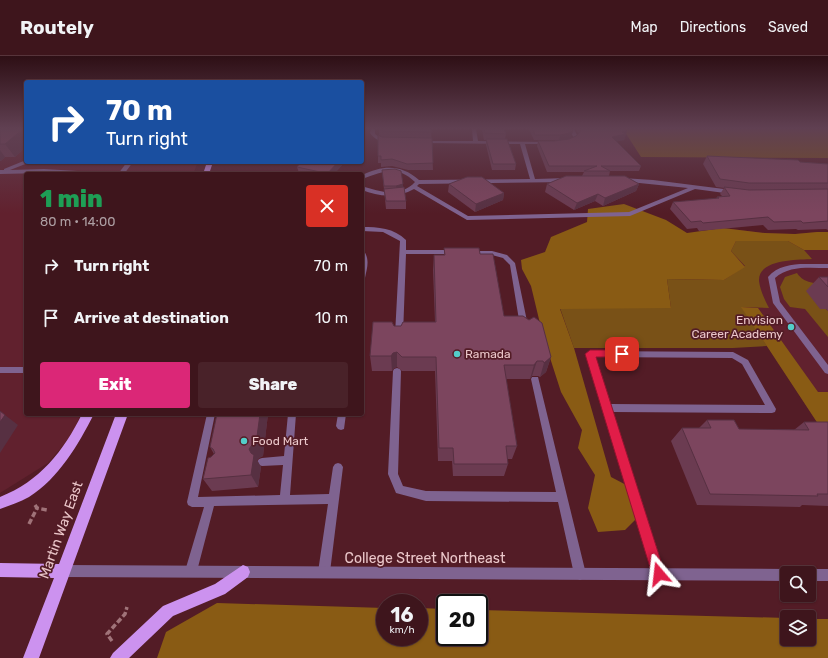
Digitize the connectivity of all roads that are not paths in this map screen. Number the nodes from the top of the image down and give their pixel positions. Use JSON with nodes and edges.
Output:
{"nodes":[{"id":1,"x":526,"y":157,"type":"edge"},
{"id":2,"x":24,"y":163,"type":"edge"},
{"id":3,"x":61,"y":172,"type":"edge"},
{"id":4,"x":0,"y":173,"type":"edge"},
{"id":5,"x":364,"y":176,"type":"edge"},
{"id":6,"x":533,"y":180,"type":"junction"},
{"id":7,"x":577,"y":180,"type":"edge"},
{"id":8,"x":614,"y":180,"type":"edge"},
{"id":9,"x":416,"y":184,"type":"junction"},
{"id":10,"x":695,"y":188,"type":"junction"},
{"id":11,"x":364,"y":189,"type":"edge"},
{"id":12,"x":737,"y":193,"type":"edge"},
{"id":13,"x":364,"y":229,"type":"edge"},
{"id":14,"x":402,"y":252,"type":"junction"},
{"id":15,"x":828,"y":266,"type":"edge"},
{"id":16,"x":525,"y":330,"type":"edge"},
{"id":17,"x":398,"y":337,"type":"edge"},
{"id":18,"x":0,"y":370,"type":"edge"},
{"id":19,"x":24,"y":370,"type":"edge"},
{"id":20,"x":397,"y":371,"type":"edge"},
{"id":21,"x":828,"y":371,"type":"edge"},
{"id":22,"x":535,"y":379,"type":"edge"},
{"id":23,"x":607,"y":408,"type":"junction"},
{"id":24,"x":87,"y":416,"type":"edge"},
{"id":25,"x":121,"y":416,"type":"edge"},
{"id":26,"x":213,"y":416,"type":"edge"},
{"id":27,"x":292,"y":416,"type":"edge"},
{"id":28,"x":342,"y":416,"type":"edge"},
{"id":29,"x":341,"y":426,"type":"dead end"},
{"id":30,"x":288,"y":460,"type":"junction"},
{"id":31,"x":262,"y":462,"type":"dead end"},
{"id":32,"x":212,"y":465,"type":"edge"},
{"id":33,"x":200,"y":466,"type":"junction"},
{"id":34,"x":338,"y":467,"type":"dead end"},
{"id":35,"x":562,"y":497,"type":"junction"},
{"id":36,"x":334,"y":499,"type":"junction"},
{"id":37,"x":285,"y":500,"type":"junction"},
{"id":38,"x":0,"y":502,"type":"edge"},
{"id":39,"x":210,"y":502,"type":"junction"},
{"id":40,"x":0,"y":570,"type":"edge"},
{"id":41,"x":64,"y":571,"type":"junction"},
{"id":42,"x":191,"y":572,"type":"junction"},
{"id":43,"x":244,"y":572,"type":"junction"},
{"id":44,"x":324,"y":572,"type":"junction"},
{"id":45,"x":580,"y":574,"type":"junction"},
{"id":46,"x":659,"y":574,"type":"junction"},
{"id":47,"x":780,"y":575,"type":"edge"},
{"id":48,"x":816,"y":575,"type":"edge"},
{"id":49,"x":828,"y":575,"type":"edge"},
{"id":50,"x":31,"y":658,"type":"edge"},
{"id":51,"x":118,"y":658,"type":"edge"}],
"edges":[{"from":1,"to":6,"type":"street"},
{"from":2,"to":4,"type":"street"},
{"from":3,"to":4,"type":"street"},
{"from":5,"to":9,"type":"street"},
{"from":6,"to":7,"type":"street"},
{"from":6,"to":9,"type":"street"},
{"from":8,"to":10,"type":"street"},
{"from":9,"to":10,"type":"street"},
{"from":9,"to":11,"type":"street"},
{"from":10,"to":12,"type":"street"},
{"from":13,"to":14,"type":"street"},
{"from":14,"to":16,"type":"street"},
{"from":14,"to":17,"type":"street"},
{"from":15,"to":21,"type":"street"},
{"from":18,"to":19,"type":"street"},
{"from":20,"to":35,"type":"street"},
{"from":22,"to":35,"type":"street"},
{"from":23,"to":23,"type":"street"},
{"from":23,"to":46,"type":"street"},
{"from":24,"to":38,"type":"main road"},
{"from":25,"to":41,"type":"main road","name":"Martin Way East"},
{"from":26,"to":33,"type":"street"},
{"from":27,"to":30,"type":"street"},
{"from":28,"to":29,"type":"street"},
{"from":30,"to":31,"type":"street"},
{"from":30,"to":37,"type":"street"},
{"from":32,"to":33,"type":"street"},
{"from":33,"to":39,"type":"street"},
{"from":34,"to":36,"type":"street"},
{"from":35,"to":45,"type":"street"},
{"from":36,"to":37,"type":"street"},
{"from":36,"to":44,"type":"street"},
{"from":37,"to":39,"type":"street"},
{"from":39,"to":42,"type":"street"},
{"from":40,"to":41,"type":"main road"},
{"from":41,"to":42,"type":"street","name":"College Street Northeast"},
{"from":41,"to":50,"type":"main road","name":"Martin Way East"},
{"from":42,"to":43,"type":"street","name":"College Street Northeast"},
{"from":43,"to":44,"type":"street","name":"College Street Northeast"},
{"from":43,"to":51,"type":"main road"},
{"from":44,"to":45,"type":"street","name":"College Street Northeast"},
{"from":45,"to":46,"type":"street","name":"College Street Northeast"},
{"from":46,"to":47,"type":"street","name":"College Street Northeast"},
{"from":48,"to":49,"type":"street"}]}
